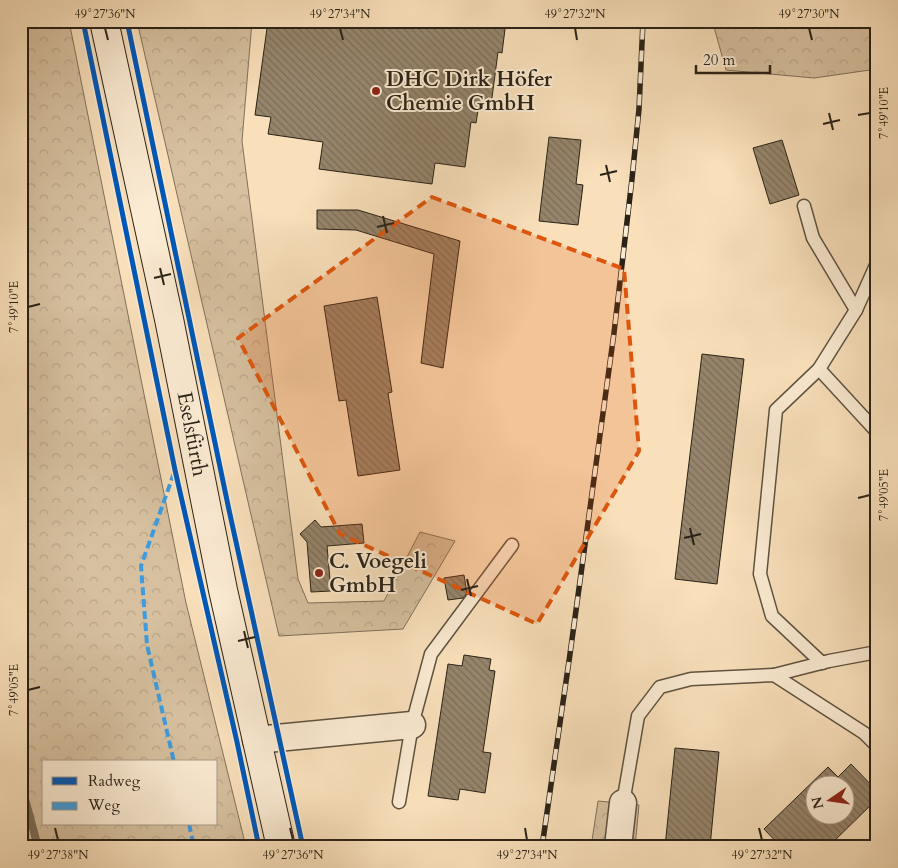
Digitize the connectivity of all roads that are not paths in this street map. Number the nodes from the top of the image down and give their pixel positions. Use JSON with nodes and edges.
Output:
{"nodes":[{"id":1,"x":104,"y":21,"type":"edge"},
{"id":2,"x":804,"y":206,"type":"dead end"},
{"id":3,"x":877,"y":263,"type":"edge"},
{"id":4,"x":856,"y":310,"type":"junction"},
{"id":5,"x":819,"y":369,"type":"junction"},
{"id":6,"x":877,"y":432,"type":"edge"},
{"id":7,"x":512,"y":546,"type":"dead end"},
{"id":8,"x":876,"y":653,"type":"edge"},
{"id":9,"x":822,"y":663,"type":"junction"},
{"id":10,"x":774,"y":675,"type":"junction"},
{"id":11,"x":412,"y":725,"type":"junction"},
{"id":12,"x":256,"y":740,"type":"junction"},
{"id":13,"x":877,"y":746,"type":"edge"},
{"id":14,"x":399,"y":802,"type":"dead end"},
{"id":15,"x":623,"y":803,"type":"joint"},
{"id":16,"x":281,"y":847,"type":"edge"},
{"id":17,"x":618,"y":847,"type":"edge"}],
"edges":[{"from":1,"to":12,"type":"main road","name":"Eselsfürth"},
{"from":2,"to":4,"type":"lane"},
{"from":3,"to":4,"type":"lane"},
{"from":4,"to":5,"type":"lane"},
{"from":5,"to":6,"type":"lane"},
{"from":5,"to":9,"type":"lane"},
{"from":7,"to":11,"type":"lane"},
{"from":8,"to":9,"type":"lane"},
{"from":9,"to":10,"type":"lane"},
{"from":10,"to":13,"type":"lane"},
{"from":10,"to":15,"type":"lane"},
{"from":11,"to":12,"type":"street"},
{"from":11,"to":14,"type":"lane"},
{"from":12,"to":16,"type":"main road","name":"Eselsfürth"},
{"from":15,"to":17,"type":"street"}]}
